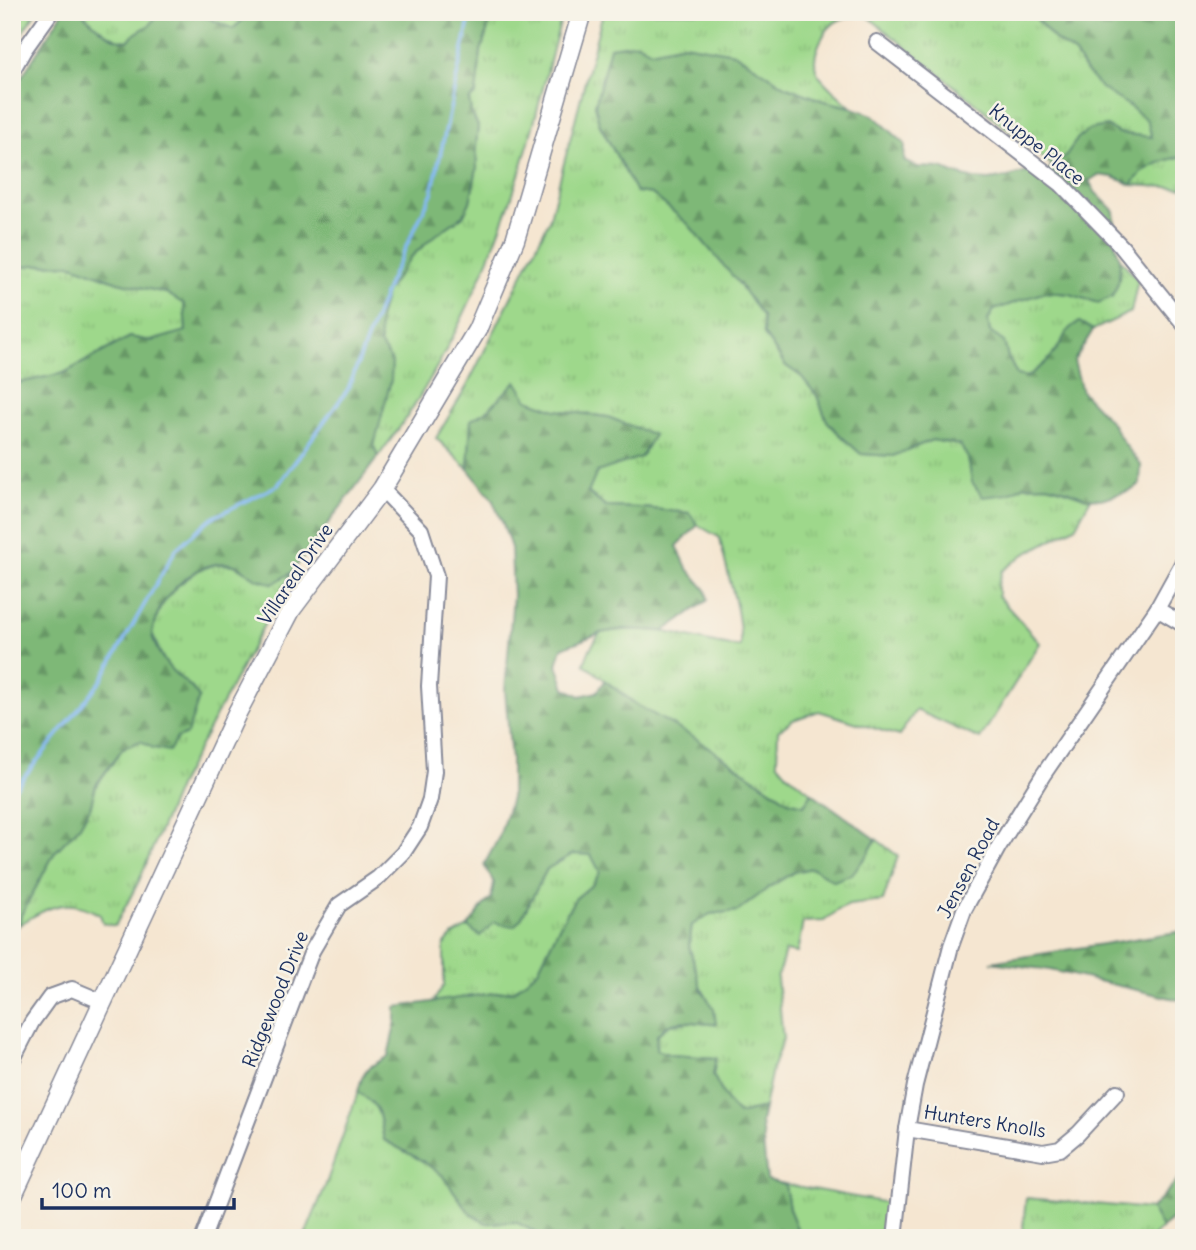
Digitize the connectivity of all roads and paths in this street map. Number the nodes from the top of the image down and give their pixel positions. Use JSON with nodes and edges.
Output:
{"nodes":[{"id":1,"x":51,"y":12,"type":"edge"},
{"id":2,"x":582,"y":12,"type":"edge"},
{"id":3,"x":877,"y":42,"type":"dead end"},
{"id":4,"x":12,"y":71,"type":"edge"},
{"id":5,"x":1184,"y":324,"type":"edge"},
{"id":6,"x":382,"y":489,"type":"junction"},
{"id":7,"x":1184,"y":560,"type":"edge"},
{"id":8,"x":1157,"y":610,"type":"junction"},
{"id":9,"x":1184,"y":625,"type":"edge"},
{"id":10,"x":103,"y":1002,"type":"junction"},
{"id":11,"x":12,"y":1061,"type":"edge"},
{"id":12,"x":1117,"y":1092,"type":"dead end"},
{"id":13,"x":908,"y":1129,"type":"junction"},
{"id":14,"x":12,"y":1197,"type":"edge"},
{"id":15,"x":203,"y":1238,"type":"edge"},
{"id":16,"x":895,"y":1238,"type":"edge"}],
"edges":[{"from":1,"to":4,"type":"street"},
{"from":2,"to":6,"type":"street","name":"Villareal Drive"},
{"from":3,"to":5,"type":"street","name":"Knuppe Place"},
{"from":6,"to":10,"type":"street","name":"Villareal Drive"},
{"from":6,"to":15,"type":"street","name":"Ridgewood Drive"},
{"from":7,"to":8,"type":"street","name":"Jensen Road"},
{"from":8,"to":9,"type":"street"},
{"from":8,"to":13,"type":"street","name":"Jensen Road"},
{"from":10,"to":11,"type":"street"},
{"from":10,"to":14,"type":"street","name":"Villareal Drive"},
{"from":12,"to":13,"type":"street","name":"Hunters Knolls"},
{"from":13,"to":16,"type":"street","name":"Jensen Road"}]}
